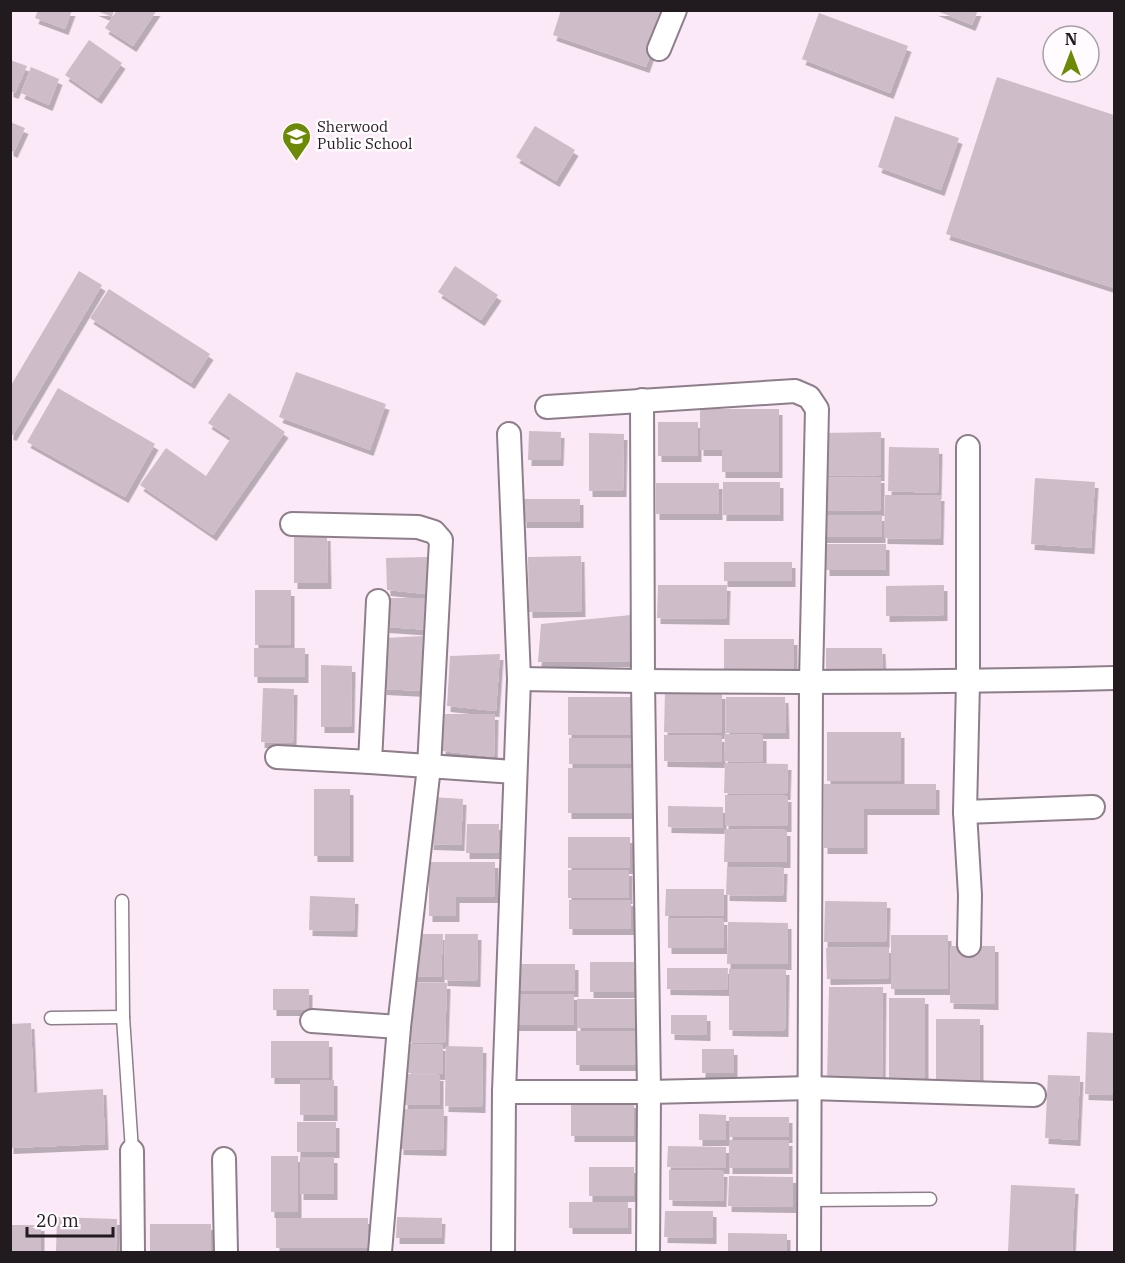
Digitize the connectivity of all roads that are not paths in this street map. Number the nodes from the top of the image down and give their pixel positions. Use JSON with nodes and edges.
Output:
{"nodes":[{"id":1,"x":675,"y":10,"type":"edge"},
{"id":2,"x":659,"y":50,"type":"dead end"},
{"id":3,"x":642,"y":400,"type":"junction"},
{"id":4,"x":547,"y":407,"type":"dead end"},
{"id":5,"x":509,"y":434,"type":"dead end"},
{"id":6,"x":968,"y":447,"type":"dead end"},
{"id":7,"x":292,"y":524,"type":"dead end"},
{"id":8,"x":378,"y":601,"type":"dead end"},
{"id":9,"x":1114,"y":678,"type":"edge"},
{"id":10,"x":519,"y":679,"type":"junction"},
{"id":11,"x":811,"y":681,"type":"junction"},
{"id":12,"x":643,"y":682,"type":"junction"},
{"id":13,"x":968,"y":682,"type":"junction"},
{"id":14,"x":277,"y":757,"type":"dead end"},
{"id":15,"x":370,"y":762,"type":"junction"},
{"id":16,"x":429,"y":767,"type":"junction"},
{"id":17,"x":515,"y":772,"type":"junction"},
{"id":18,"x":1093,"y":807,"type":"dead end"},
{"id":19,"x":965,"y":812,"type":"junction"},
{"id":20,"x":122,"y":901,"type":"dead end"},
{"id":21,"x":969,"y":945,"type":"dead end"},
{"id":22,"x":123,"y":1017,"type":"junction"},
{"id":23,"x":51,"y":1018,"type":"dead end"},
{"id":24,"x":312,"y":1021,"type":"dead end"},
{"id":25,"x":399,"y":1027,"type":"junction"},
{"id":26,"x":810,"y":1088,"type":"junction"},
{"id":27,"x":504,"y":1092,"type":"junction"},
{"id":28,"x":650,"y":1092,"type":"junction"},
{"id":29,"x":1034,"y":1095,"type":"dead end"},
{"id":30,"x":132,"y":1151,"type":"joint"},
{"id":31,"x":224,"y":1159,"type":"dead end"},
{"id":32,"x":930,"y":1199,"type":"dead end"},
{"id":33,"x":809,"y":1200,"type":"junction"},
{"id":34,"x":133,"y":1252,"type":"edge"},
{"id":35,"x":226,"y":1252,"type":"edge"},
{"id":36,"x":380,"y":1252,"type":"edge"},
{"id":37,"x":503,"y":1252,"type":"edge"},
{"id":38,"x":648,"y":1252,"type":"edge"},
{"id":39,"x":809,"y":1252,"type":"edge"}],
"edges":[{"from":1,"to":2,"type":"street"},
{"from":3,"to":4,"type":"street"},
{"from":3,"to":11,"type":"street"},
{"from":3,"to":12,"type":"street"},
{"from":5,"to":10,"type":"street"},
{"from":6,"to":13,"type":"street"},
{"from":7,"to":16,"type":"street"},
{"from":8,"to":15,"type":"street"},
{"from":9,"to":13,"type":"street"},
{"from":10,"to":12,"type":"street"},
{"from":10,"to":17,"type":"street"},
{"from":11,"to":12,"type":"street"},
{"from":11,"to":13,"type":"street"},
{"from":11,"to":26,"type":"street"},
{"from":12,"to":28,"type":"street"},
{"from":13,"to":19,"type":"street"},
{"from":14,"to":15,"type":"street"},
{"from":15,"to":16,"type":"street"},
{"from":16,"to":17,"type":"street"},
{"from":16,"to":25,"type":"street"},
{"from":17,"to":27,"type":"street"},
{"from":18,"to":19,"type":"street"},
{"from":19,"to":21,"type":"street"},
{"from":20,"to":22,"type":"lane"},
{"from":22,"to":23,"type":"lane"},
{"from":22,"to":30,"type":"lane"},
{"from":24,"to":25,"type":"street"},
{"from":25,"to":36,"type":"street"},
{"from":26,"to":28,"type":"street"},
{"from":26,"to":29,"type":"street"},
{"from":26,"to":33,"type":"street"},
{"from":27,"to":28,"type":"street"},
{"from":27,"to":37,"type":"street"},
{"from":28,"to":38,"type":"street"},
{"from":30,"to":34,"type":"street"},
{"from":31,"to":35,"type":"street"},
{"from":32,"to":33,"type":"lane"},
{"from":33,"to":39,"type":"street"}]}
